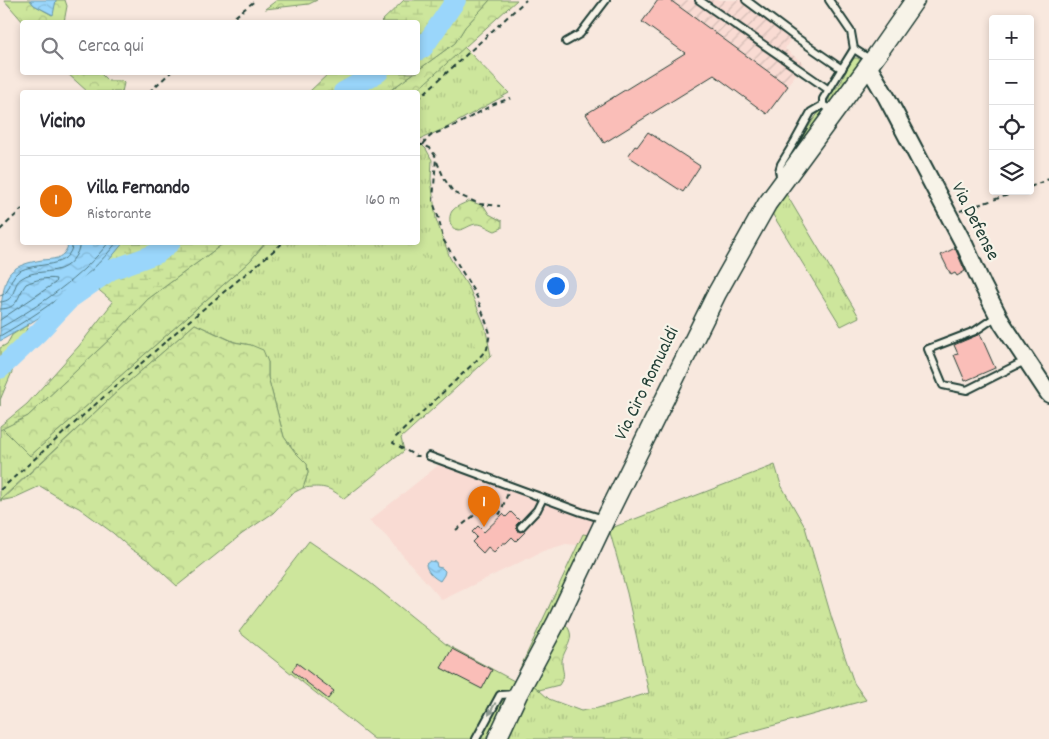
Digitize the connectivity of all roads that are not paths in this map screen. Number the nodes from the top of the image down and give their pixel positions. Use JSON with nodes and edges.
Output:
{"nodes":[{"id":1,"x":606,"y":0,"type":"edge"},
{"id":2,"x":699,"y":0,"type":"edge"},
{"id":3,"x":746,"y":0,"type":"edge"},
{"id":4,"x":829,"y":0,"type":"edge"},
{"id":5,"x":915,"y":0,"type":"edge"},
{"id":6,"x":566,"y":42,"type":"dead end"},
{"id":7,"x":854,"y":49,"type":"junction"},
{"id":8,"x":870,"y":63,"type":"junction"},
{"id":9,"x":842,"y":69,"type":"junction"},
{"id":10,"x":828,"y":90,"type":"junction"},
{"id":11,"x":828,"y":109,"type":"junction"},
{"id":12,"x":998,"y":315,"type":"junction"},
{"id":13,"x":1026,"y":361,"type":"junction"},
{"id":14,"x":1049,"y":394,"type":"edge"},
{"id":15,"x":429,"y":456,"type":"road end"},
{"id":16,"x":543,"y":498,"type":"junction"},
{"id":17,"x":605,"y":520,"type":"junction"},
{"id":18,"x":521,"y":527,"type":"dead end"},
{"id":19,"x":518,"y":694,"type":"junction"},
{"id":20,"x":476,"y":739,"type":"edge"},
{"id":21,"x":497,"y":739,"type":"edge"}],
"edges":[{"from":1,"to":6,"type":"lane"},
{"from":2,"to":10,"type":"lane"},
{"from":3,"to":9,"type":"lane"},
{"from":4,"to":7,"type":"lane"},
{"from":5,"to":8,"type":"main road","name":"Via Ciro Romualdi"},
{"from":7,"to":8,"type":"lane"},
{"from":7,"to":9,"type":"lane"},
{"from":8,"to":11,"type":"main road","name":"Via Ciro Romualdi"},
{"from":8,"to":12,"type":"street","name":"Via Defense"},
{"from":9,"to":10,"type":"lane"},
{"from":10,"to":11,"type":"lane"},
{"from":11,"to":17,"type":"main road","name":"Via Ciro Romualdi"},
{"from":12,"to":13,"type":"street","name":"Via Defense"},
{"from":12,"to":13,"type":"lane"},
{"from":13,"to":14,"type":"street","name":"Via Defense"},
{"from":15,"to":16,"type":"lane"},
{"from":16,"to":17,"type":"lane"},
{"from":16,"to":18,"type":"lane"},
{"from":17,"to":19,"type":"main road","name":"Via Ciro Romualdi"},
{"from":19,"to":20,"type":"lane","one_way":true},
{"from":19,"to":21,"type":"main road","name":"Via Ciro Romualdi"}]}
